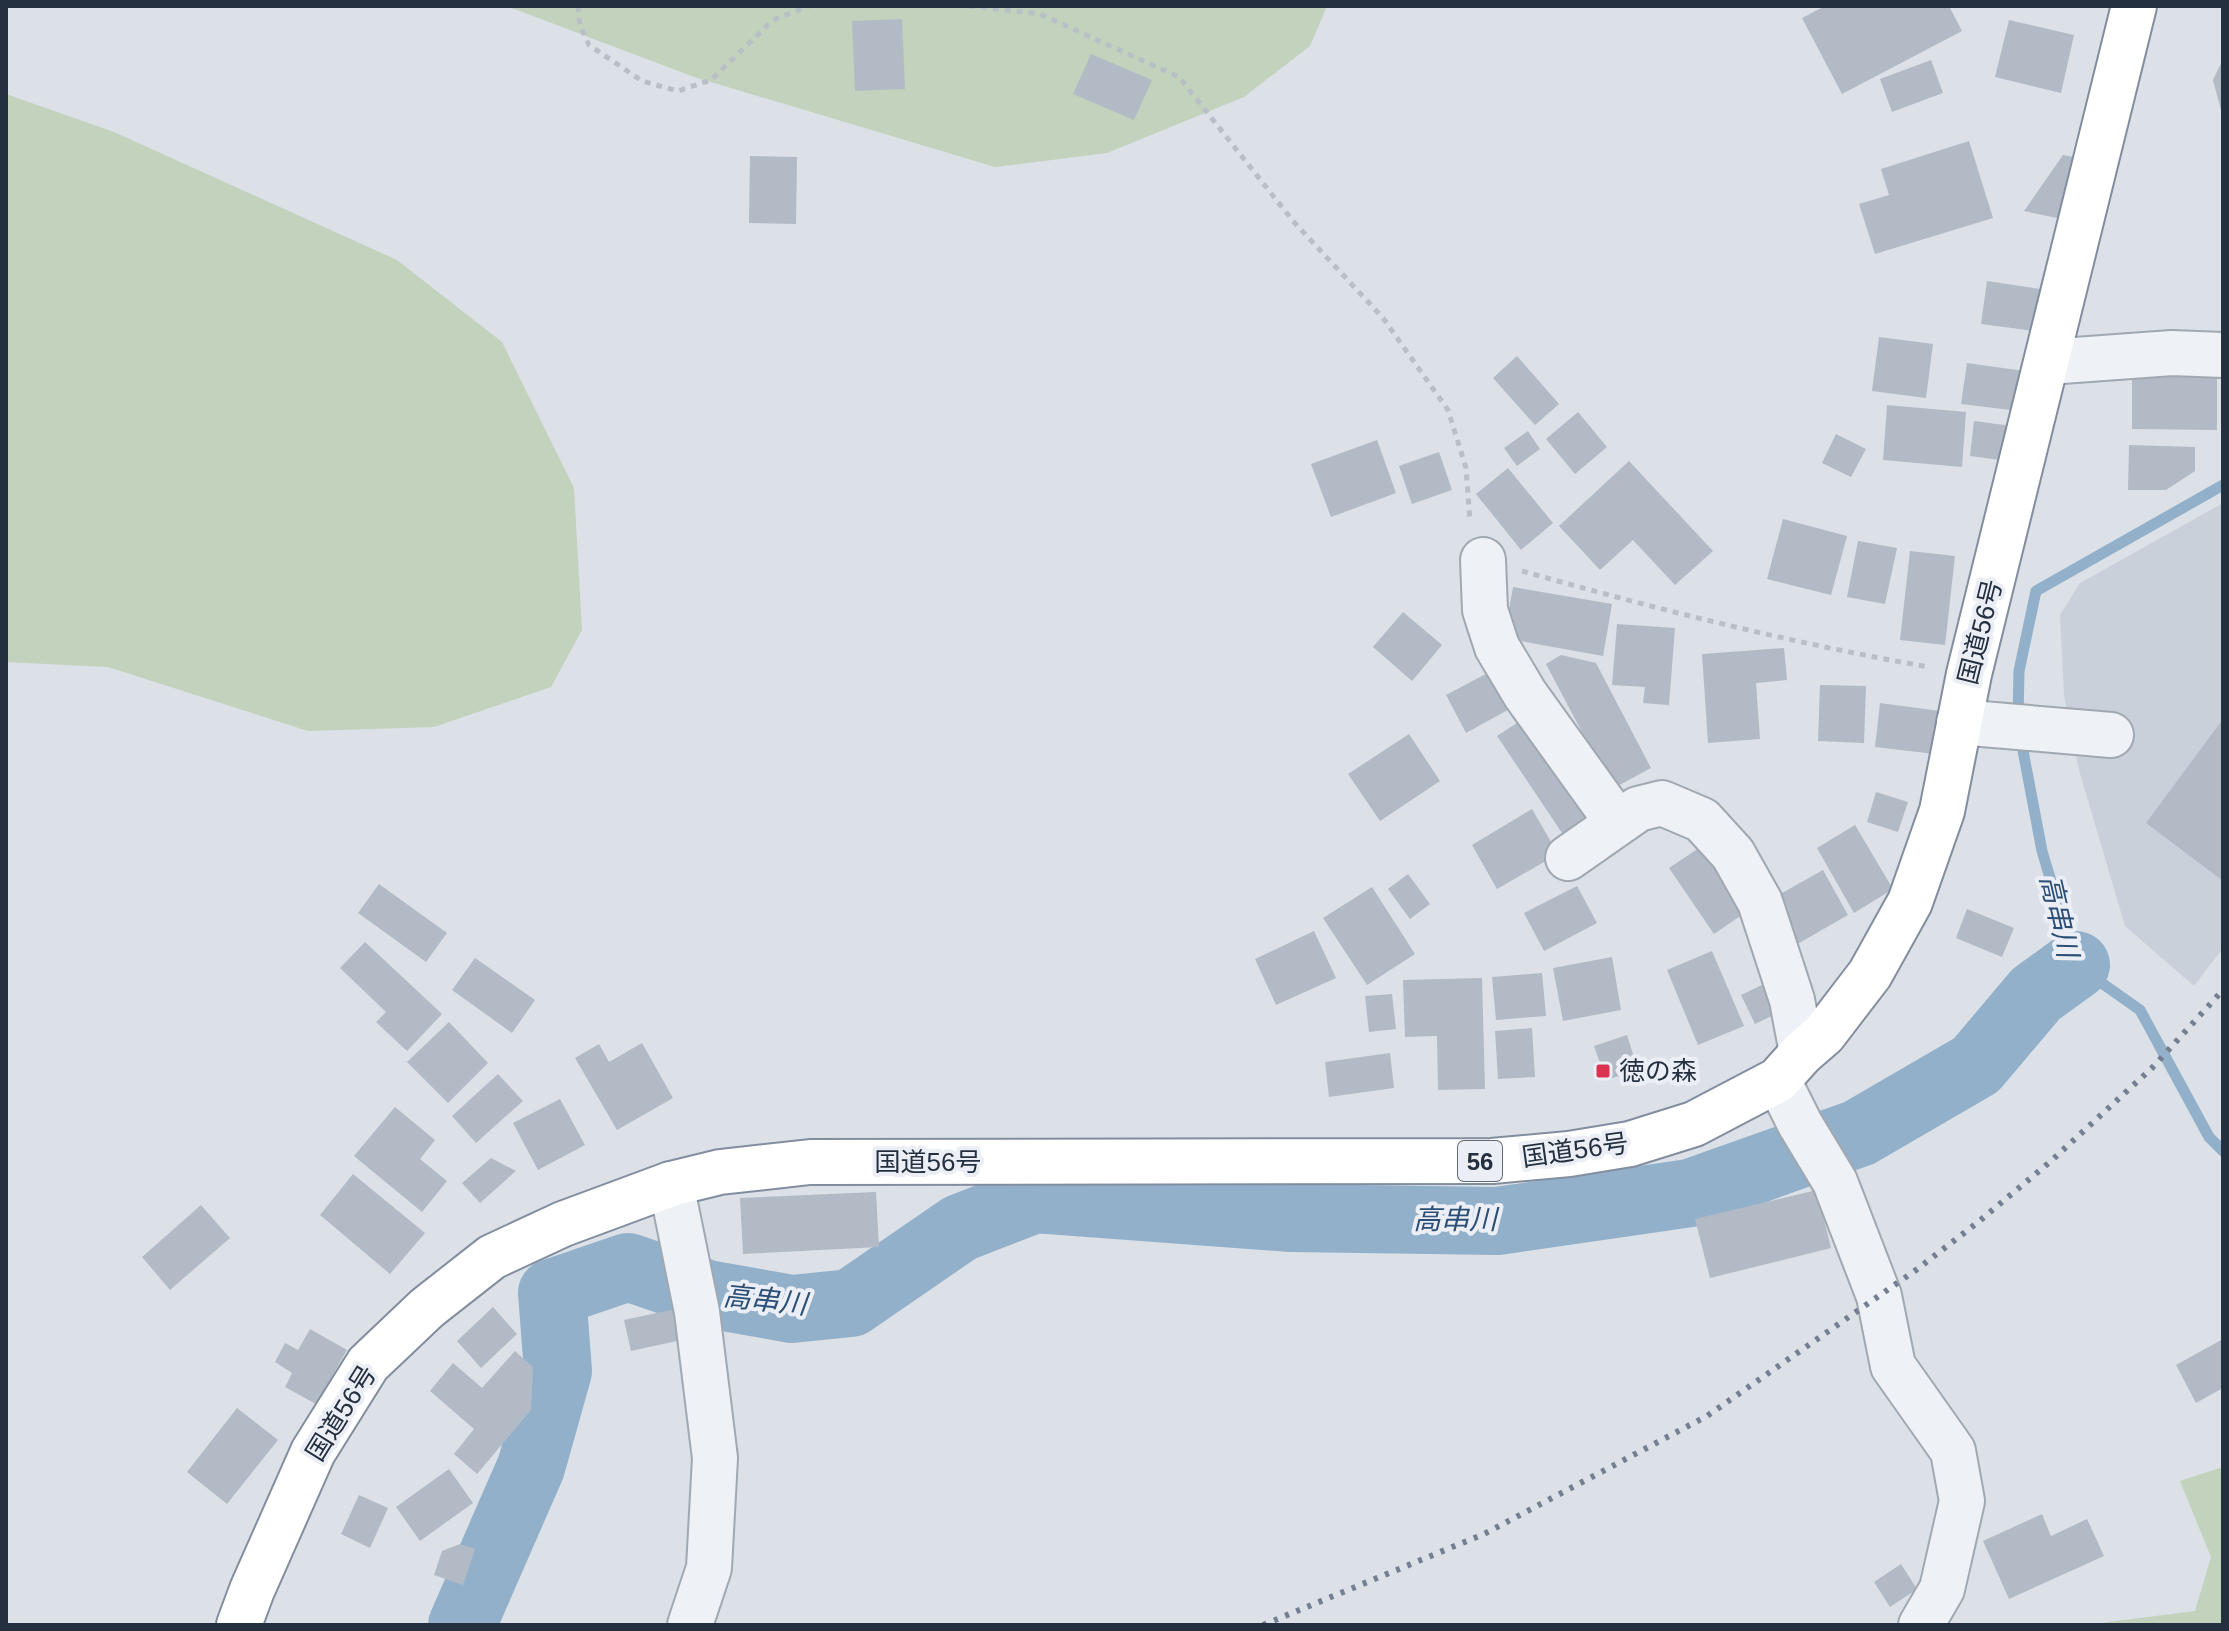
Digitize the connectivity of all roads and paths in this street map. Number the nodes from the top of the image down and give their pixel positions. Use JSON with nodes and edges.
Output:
{"nodes":[{"id":1,"x":578,"y":6,"type":"edge"},
{"id":2,"x":809,"y":6,"type":"edge"},
{"id":3,"x":969,"y":6,"type":"edge"},
{"id":4,"x":2134,"y":6,"type":"edge"},
{"id":5,"x":2223,"y":355,"type":"edge"},
{"id":6,"x":2048,"y":362,"type":"junction"},
{"id":7,"x":1483,"y":560,"type":"junction"},
{"id":8,"x":1969,"y":674,"type":"junction"},
{"id":9,"x":1978,"y":724,"type":"junction"},
{"id":10,"x":2111,"y":735,"type":"dead end"},
{"id":11,"x":1617,"y":822,"type":"junction"},
{"id":12,"x":1568,"y":858,"type":"dead end"},
{"id":13,"x":1790,"y":1066,"type":"junction"},
{"id":14,"x":671,"y":1184,"type":"junction"},
{"id":15,"x":239,"y":1625,"type":"edge"},
{"id":16,"x":690,"y":1625,"type":"edge"},
{"id":17,"x":1921,"y":1625,"type":"edge"}],
"edges":[{"from":1,"to":2,"type":"path"},
{"from":3,"to":7,"type":"path"},
{"from":4,"to":6,"type":"highway","name":"国道56号","number":"56"},
{"from":5,"to":6,"type":"street"},
{"from":6,"to":8,"type":"highway","name":"国道56号","number":"56"},
{"from":7,"to":8,"type":"path"},
{"from":7,"to":11,"type":"street"},
{"from":8,"to":9,"type":"highway","name":"国道56号","number":"56"},
{"from":9,"to":10,"type":"street"},
{"from":9,"to":13,"type":"highway","name":"国道56号","number":"56"},
{"from":11,"to":12,"type":"street"},
{"from":11,"to":13,"type":"street"},
{"from":13,"to":14,"type":"highway","name":"国道56号","number":"56"},
{"from":13,"to":17,"type":"street"},
{"from":14,"to":15,"type":"highway","name":"国道56号","number":"56"},
{"from":14,"to":16,"type":"street"}]}
